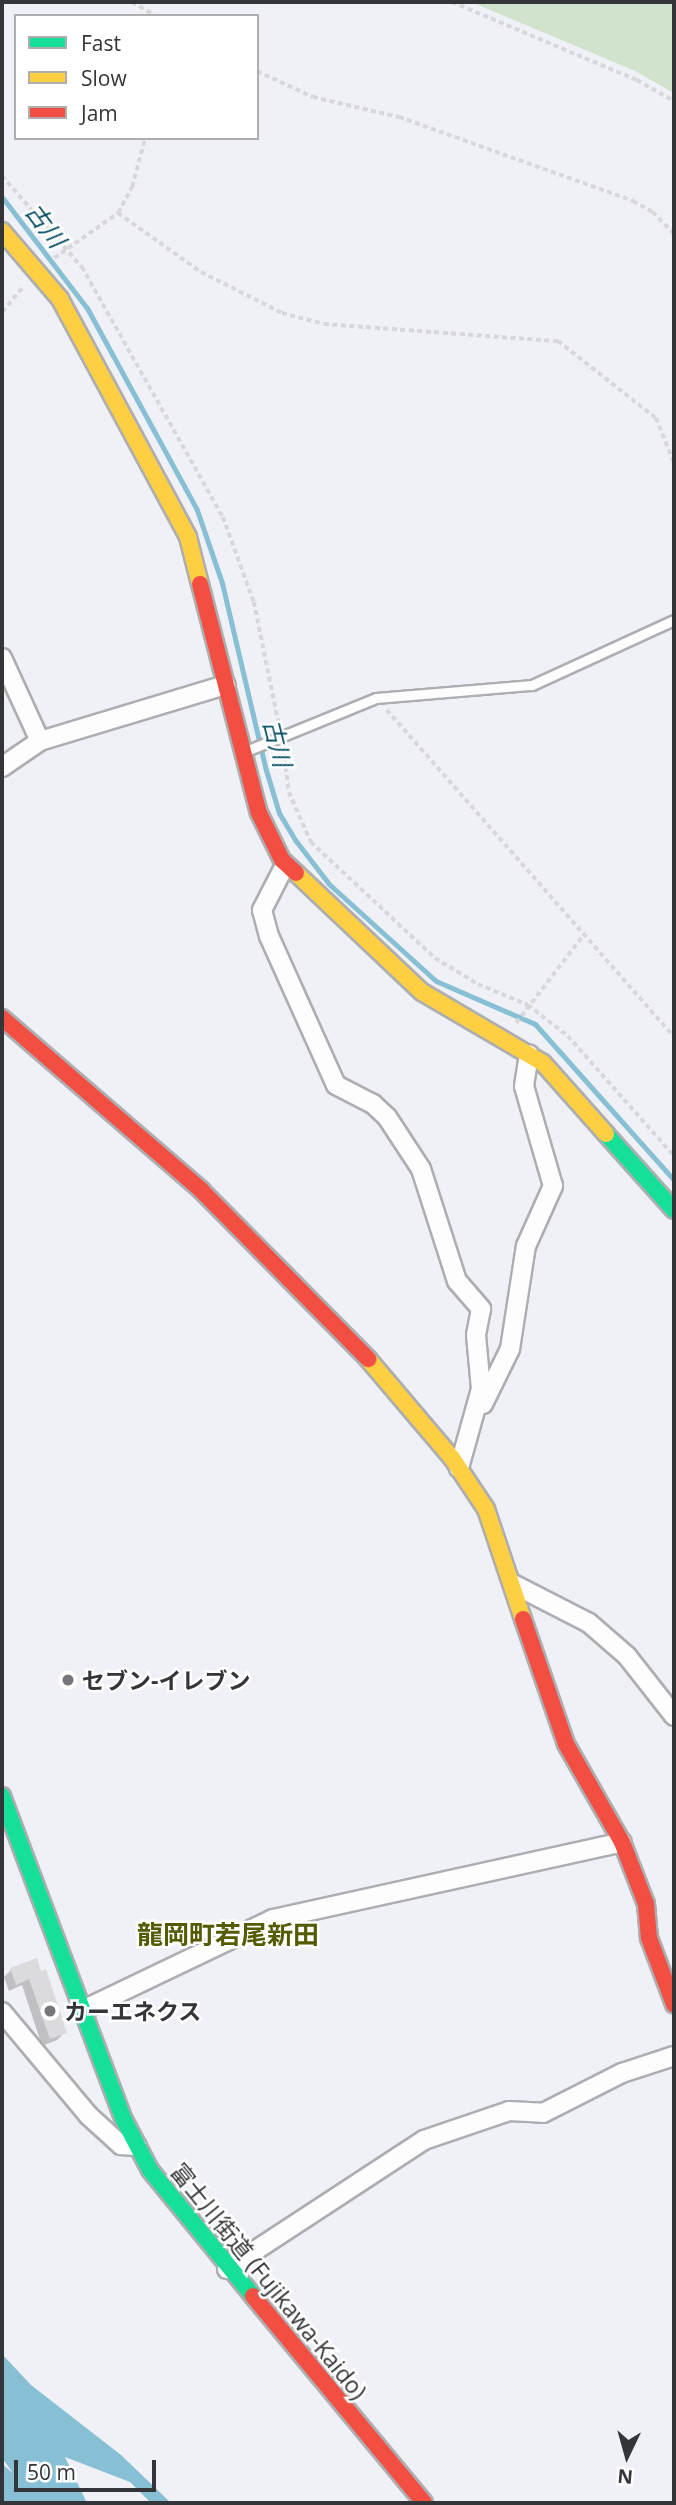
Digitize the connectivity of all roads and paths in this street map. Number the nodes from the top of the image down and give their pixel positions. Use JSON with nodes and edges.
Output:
{"nodes":[{"id":1,"x":132,"y":2,"type":"edge"},
{"id":2,"x":452,"y":2,"type":"edge"},
{"id":3,"x":153,"y":14,"type":"edge"},
{"id":4,"x":259,"y":72,"type":"edge"},
{"id":5,"x":674,"y":102,"type":"edge"},
{"id":6,"x":144,"y":140,"type":"edge"},
{"id":7,"x":2,"y":176,"type":"edge"},
{"id":8,"x":118,"y":213,"type":"junction"},
{"id":9,"x":2,"y":230,"type":"edge"},
{"id":10,"x":674,"y":234,"type":"edge"},
{"id":11,"x":66,"y":246,"type":"junction"},
{"id":12,"x":62,"y":250,"type":"dead end"},
{"id":13,"x":29,"y":280,"type":"dead end"},
{"id":14,"x":2,"y":312,"type":"edge"},
{"id":15,"x":674,"y":462,"type":"edge"},
{"id":16,"x":674,"y":620,"type":"edge"},
{"id":17,"x":2,"y":658,"type":"edge"},
{"id":18,"x":226,"y":685,"type":"junction"},
{"id":19,"x":376,"y":698,"type":"junction"},
{"id":20,"x":282,"y":738,"type":"junction"},
{"id":21,"x":40,"y":741,"type":"junction"},
{"id":22,"x":246,"y":751,"type":"junction"},
{"id":23,"x":2,"y":767,"type":"edge"},
{"id":24,"x":282,"y":871,"type":"dead end"},
{"id":25,"x":585,"y":933,"type":"junction"},
{"id":26,"x":528,"y":1005,"type":"junction"},
{"id":27,"x":523,"y":1012,"type":"dead end"},
{"id":28,"x":2,"y":1018,"type":"edge"},
{"id":29,"x":674,"y":1037,"type":"edge"},
{"id":30,"x":529,"y":1055,"type":"junction"},
{"id":31,"x":674,"y":1156,"type":"edge"},
{"id":32,"x":674,"y":1210,"type":"edge"},
{"id":33,"x":473,"y":1427,"type":"junction"},
{"id":34,"x":459,"y":1468,"type":"junction"},
{"id":35,"x":513,"y":1584,"type":"junction"},
{"id":36,"x":674,"y":1716,"type":"edge"},
{"id":37,"x":2,"y":1796,"type":"edge"},
{"id":38,"x":622,"y":1842,"type":"junction"},
{"id":39,"x":674,"y":2004,"type":"edge"},
{"id":40,"x":81,"y":2011,"type":"junction"},
{"id":41,"x":2,"y":2012,"type":"edge"},
{"id":42,"x":674,"y":2056,"type":"edge"},
{"id":43,"x":137,"y":2147,"type":"junction"},
{"id":44,"x":227,"y":2269,"type":"junction"},
{"id":45,"x":424,"y":2503,"type":"edge"}],
"edges":[{"from":1,"to":3,"type":"path"},
{"from":2,"to":5,"type":"path"},
{"from":4,"to":10,"type":"path"},
{"from":6,"to":8,"type":"path"},
{"from":7,"to":11,"type":"path"},
{"from":8,"to":11,"type":"path"},
{"from":8,"to":15,"type":"path"},
{"from":9,"to":18,"type":"street"},
{"from":11,"to":12,"type":"path"},
{"from":11,"to":20,"type":"path"},
{"from":13,"to":14,"type":"path"},
{"from":16,"to":19,"type":"lane"},
{"from":17,"to":21,"type":"street"},
{"from":18,"to":21,"type":"street"},
{"from":18,"to":22,"type":"street"},
{"from":19,"to":20,"type":"lane"},
{"from":19,"to":25,"type":"path"},
{"from":20,"to":22,"type":"lane"},
{"from":20,"to":26,"type":"path"},
{"from":21,"to":23,"type":"street"},
{"from":22,"to":30,"type":"street"},
{"from":24,"to":33,"type":"street"},
{"from":25,"to":26,"type":"path"},
{"from":25,"to":29,"type":"path"},
{"from":26,"to":27,"type":"path"},
{"from":26,"to":31,"type":"path"},
{"from":28,"to":34,"type":"street"},
{"from":30,"to":32,"type":"street"},
{"from":30,"to":33,"type":"street"},
{"from":33,"to":34,"type":"street"},
{"from":34,"to":35,"type":"street"},
{"from":35,"to":36,"type":"street"},
{"from":35,"to":38,"type":"street"},
{"from":37,"to":40,"type":"street","name":"富士川街道 (Fujikawa-Kaido)"},
{"from":38,"to":39,"type":"street"},
{"from":38,"to":40,"type":"street"},
{"from":40,"to":43,"type":"street","name":"富士川街道 (Fujikawa-Kaido)"},
{"from":41,"to":43,"type":"street"},
{"from":42,"to":44,"type":"street"},
{"from":43,"to":44,"type":"street","name":"富士川街道 (Fujikawa-Kaido)"},
{"from":44,"to":45,"type":"street","name":"富士川街道 (Fujikawa-Kaido)"}]}
